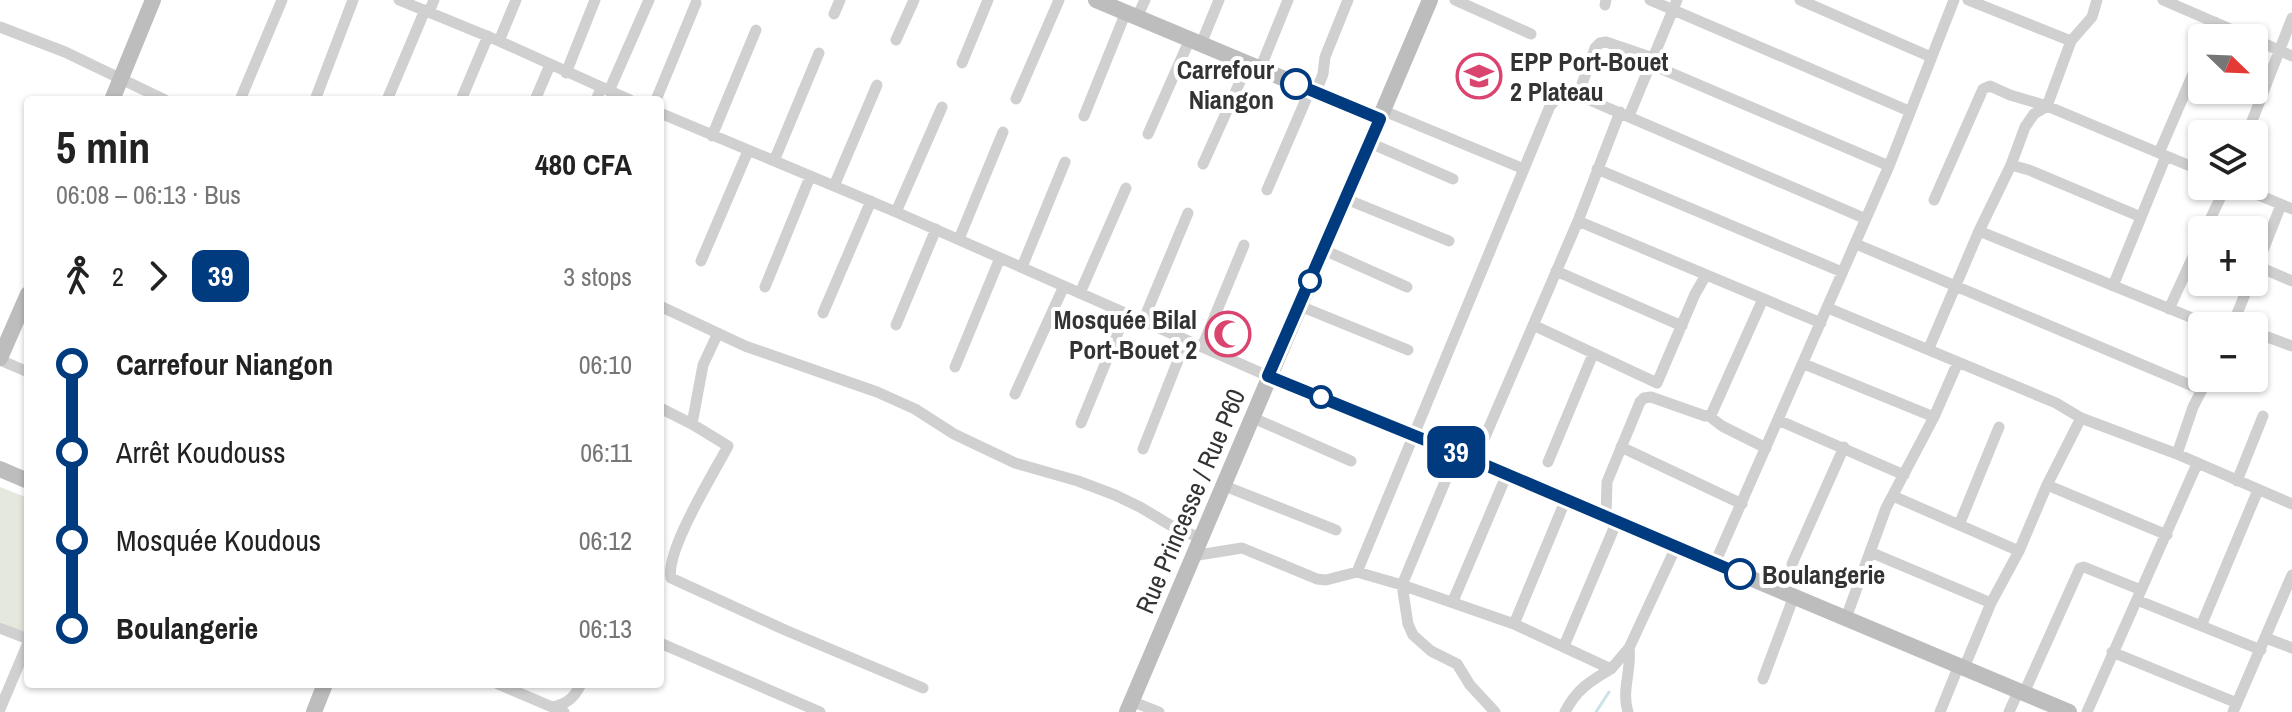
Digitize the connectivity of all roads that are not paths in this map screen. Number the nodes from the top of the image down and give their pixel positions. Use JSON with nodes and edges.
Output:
{"nodes":[{"id":1,"x":153,"y":0,"type":"edge"},
{"id":2,"x":282,"y":0,"type":"edge"},
{"id":3,"x":353,"y":0,"type":"edge"},
{"id":4,"x":399,"y":0,"type":"edge"},
{"id":5,"x":516,"y":0,"type":"edge"},
{"id":6,"x":595,"y":0,"type":"edge"},
{"id":7,"x":649,"y":0,"type":"edge"},
{"id":8,"x":840,"y":0,"type":"edge"},
{"id":9,"x":914,"y":0,"type":"edge"},
{"id":10,"x":988,"y":0,"type":"edge"},
{"id":11,"x":1059,"y":0,"type":"edge"},
{"id":12,"x":1096,"y":0,"type":"edge"},
{"id":13,"x":1145,"y":0,"type":"edge"},
{"id":14,"x":1219,"y":0,"type":"edge"},
{"id":15,"x":1288,"y":0,"type":"edge"},
{"id":16,"x":1348,"y":0,"type":"edge"},
{"id":17,"x":1430,"y":0,"type":"edge"},
{"id":18,"x":1455,"y":0,"type":"edge"},
{"id":19,"x":1650,"y":0,"type":"edge"},
{"id":20,"x":1800,"y":0,"type":"edge"},
{"id":21,"x":1968,"y":0,"type":"edge"},
{"id":22,"x":2097,"y":0,"type":"edge"},
{"id":23,"x":2163,"y":0,"type":"edge"},
{"id":24,"x":1951,"y":1,"type":"edge"},
{"id":25,"x":696,"y":3,"type":"dead end"},
{"id":26,"x":1675,"y":5,"type":"edge"},
{"id":27,"x":430,"y":7,"type":"edge"},
{"id":28,"x":834,"y":14,"type":"dead end"},
{"id":29,"x":1131,"y":15,"type":"junction"},
{"id":30,"x":2292,"y":18,"type":"edge"},
{"id":31,"x":2215,"y":22,"type":"joint"},
{"id":32,"x":2219,"y":24,"type":"edge"},
{"id":33,"x":0,"y":27,"type":"edge"},
{"id":34,"x":756,"y":30,"type":"dead end"},
{"id":35,"x":1531,"y":34,"type":"dead end"},
{"id":36,"x":493,"y":39,"type":"junction"},
{"id":37,"x":896,"y":40,"type":"dead end"},
{"id":38,"x":1195,"y":41,"type":"junction"},
{"id":39,"x":2071,"y":41,"type":"junction"},
{"id":40,"x":2268,"y":46,"type":"edge"},
{"id":41,"x":2280,"y":51,"type":"junction"},
{"id":42,"x":819,"y":53,"type":"dead end"},
{"id":43,"x":2292,"y":56,"type":"edge"},
{"id":44,"x":1931,"y":57,"type":"junction"},
{"id":45,"x":1651,"y":61,"type":"junction"},
{"id":46,"x":962,"y":63,"type":"dead end"},
{"id":47,"x":550,"y":65,"type":"junction"},
{"id":48,"x":1254,"y":66,"type":"junction"},
{"id":49,"x":566,"y":73,"type":"junction"},
{"id":50,"x":122,"y":78,"type":"junction"},
{"id":51,"x":877,"y":85,"type":"dead end"},
{"id":52,"x":605,"y":90,"type":"junction"},
{"id":53,"x":2188,"y":90,"type":"edge"},
{"id":54,"x":1313,"y":91,"type":"junction"},
{"id":55,"x":1578,"y":95,"type":"junction"},
{"id":56,"x":114,"y":96,"type":"edge"},
{"id":57,"x":157,"y":96,"type":"edge"},
{"id":58,"x":242,"y":96,"type":"edge"},
{"id":59,"x":317,"y":96,"type":"edge"},
{"id":60,"x":389,"y":96,"type":"edge"},
{"id":61,"x":463,"y":96,"type":"edge"},
{"id":62,"x":537,"y":96,"type":"edge"},
{"id":63,"x":600,"y":96,"type":"edge"},
{"id":64,"x":620,"y":96,"type":"edge"},
{"id":65,"x":658,"y":96,"type":"edge"},
{"id":66,"x":1016,"y":99,"type":"dead end"},
{"id":67,"x":2047,"y":106,"type":"junction"},
{"id":68,"x":942,"y":107,"type":"dead end"},
{"id":69,"x":1909,"y":111,"type":"junction"},
{"id":70,"x":1624,"y":114,"type":"junction"},
{"id":71,"x":664,"y":115,"type":"edge"},
{"id":72,"x":1382,"y":115,"type":"junction"},
{"id":73,"x":1084,"y":116,"type":"dead end"},
{"id":74,"x":2253,"y":120,"type":"edge"},
{"id":75,"x":1003,"y":132,"type":"dead end"},
{"id":76,"x":1148,"y":134,"type":"dead end"},
{"id":77,"x":712,"y":136,"type":"junction"},
{"id":78,"x":1370,"y":143,"type":"junction"},
{"id":79,"x":748,"y":151,"type":"junction"},
{"id":80,"x":2163,"y":155,"type":"junction"},
{"id":81,"x":774,"y":161,"type":"junction"},
{"id":82,"x":1065,"y":162,"type":"dead end"},
{"id":83,"x":1203,"y":164,"type":"dead end"},
{"id":84,"x":2011,"y":165,"type":"junction"},
{"id":85,"x":2188,"y":165,"type":"edge"},
{"id":86,"x":1889,"y":166,"type":"junction"},
{"id":87,"x":1524,"y":169,"type":"junction"},
{"id":88,"x":1597,"y":169,"type":"junction"},
{"id":89,"x":810,"y":177,"type":"junction"},
{"id":90,"x":1453,"y":179,"type":"dead end"},
{"id":91,"x":834,"y":186,"type":"junction"},
{"id":92,"x":1126,"y":188,"type":"dead end"},
{"id":93,"x":1267,"y":190,"type":"dead end"},
{"id":94,"x":1346,"y":199,"type":"junction"},
{"id":95,"x":1934,"y":200,"type":"dead end"},
{"id":96,"x":871,"y":201,"type":"junction"},
{"id":97,"x":2286,"y":207,"type":"edge"},
{"id":98,"x":896,"y":212,"type":"junction"},
{"id":99,"x":1188,"y":213,"type":"dead end"},
{"id":100,"x":2141,"y":217,"type":"junction"},
{"id":101,"x":1866,"y":219,"type":"junction"},
{"id":102,"x":1578,"y":221,"type":"junction"},
{"id":103,"x":936,"y":229,"type":"junction"},
{"id":104,"x":1979,"y":231,"type":"junction"},
{"id":105,"x":959,"y":239,"type":"junction"},
{"id":106,"x":1449,"y":241,"type":"dead end"},
{"id":107,"x":1856,"y":244,"type":"junction"},
{"id":108,"x":2268,"y":244,"type":"edge"},
{"id":109,"x":1244,"y":245,"type":"dead end"},
{"id":110,"x":1324,"y":250,"type":"junction"},
{"id":111,"x":1000,"y":258,"type":"junction"},
{"id":112,"x":701,"y":261,"type":"dead end"},
{"id":113,"x":1022,"y":267,"type":"junction"},
{"id":114,"x":2188,"y":268,"type":"edge"},
{"id":115,"x":1556,"y":271,"type":"junction"},
{"id":116,"x":1842,"y":272,"type":"junction"},
{"id":117,"x":2268,"y":273,"type":"edge"},
{"id":118,"x":1706,"y":275,"type":"junction"},
{"id":119,"x":2292,"y":281,"type":"edge"},
{"id":120,"x":1064,"y":286,"type":"junction"},
{"id":121,"x":1956,"y":286,"type":"junction"},
{"id":122,"x":2113,"y":286,"type":"junction"},
{"id":123,"x":765,"y":287,"type":"dead end"},
{"id":124,"x":1407,"y":287,"type":"dead end"},
{"id":125,"x":1080,"y":293,"type":"junction"},
{"id":126,"x":1763,"y":299,"type":"junction"},
{"id":127,"x":24,"y":303,"type":"edge"},
{"id":128,"x":1300,"y":306,"type":"junction"},
{"id":129,"x":664,"y":308,"type":"edge"},
{"id":130,"x":1828,"y":308,"type":"junction"},
{"id":131,"x":2169,"y":309,"type":"junction"},
{"id":132,"x":823,"y":313,"type":"dead end"},
{"id":133,"x":1126,"y":313,"type":"junction"},
{"id":134,"x":2188,"y":317,"type":"edge"},
{"id":135,"x":1143,"y":321,"type":"junction"},
{"id":136,"x":1821,"y":323,"type":"junction"},
{"id":137,"x":896,"y":325,"type":"dead end"},
{"id":138,"x":1533,"y":325,"type":"junction"},
{"id":139,"x":1682,"y":326,"type":"junction"},
{"id":140,"x":718,"y":333,"type":"junction"},
{"id":141,"x":2268,"y":337,"type":"edge"},
{"id":142,"x":1186,"y":340,"type":"junction"},
{"id":143,"x":2292,"y":346,"type":"edge"},
{"id":144,"x":1202,"y":347,"type":"junction"},
{"id":145,"x":1929,"y":348,"type":"junction"},
{"id":146,"x":1408,"y":350,"type":"dead end"},
{"id":147,"x":1593,"y":354,"type":"junction"},
{"id":148,"x":0,"y":359,"type":"edge"},
{"id":149,"x":1958,"y":362,"type":"junction"},
{"id":150,"x":1804,"y":364,"type":"junction"},
{"id":151,"x":955,"y":367,"type":"dead end"},
{"id":152,"x":24,"y":370,"type":"edge"},
{"id":153,"x":1268,"y":376,"type":"junction"},
{"id":154,"x":1657,"y":383,"type":"junction"},
{"id":155,"x":2188,"y":384,"type":"edge"},
{"id":156,"x":2201,"y":392,"type":"edge"},
{"id":157,"x":1015,"y":394,"type":"dead end"},
{"id":158,"x":1651,"y":397,"type":"junction"},
{"id":159,"x":664,"y":410,"type":"edge"},
{"id":160,"x":1709,"y":416,"type":"junction"},
{"id":161,"x":2263,"y":416,"type":"dead end"},
{"id":162,"x":1251,"y":417,"type":"junction"},
{"id":163,"x":1934,"y":417,"type":"junction"},
{"id":164,"x":2081,"y":418,"type":"junction"},
{"id":165,"x":1778,"y":420,"type":"junction"},
{"id":166,"x":1081,"y":423,"type":"dead end"},
{"id":167,"x":692,"y":424,"type":"junction"},
{"id":168,"x":1999,"y":427,"type":"dead end"},
{"id":169,"x":1414,"y":435,"type":"junction"},
{"id":170,"x":1621,"y":447,"type":"junction"},
{"id":171,"x":1844,"y":447,"type":"junction"},
{"id":172,"x":1766,"y":448,"type":"junction"},
{"id":173,"x":1143,"y":449,"type":"dead end"},
{"id":174,"x":1457,"y":453,"type":"junction"},
{"id":175,"x":2177,"y":454,"type":"junction"},
{"id":176,"x":1475,"y":460,"type":"junction"},
{"id":177,"x":1351,"y":461,"type":"dead end"},
{"id":178,"x":1548,"y":462,"type":"dead end"},
{"id":179,"x":2197,"y":464,"type":"junction"},
{"id":180,"x":0,"y":469,"type":"edge"},
{"id":181,"x":1507,"y":474,"type":"junction"},
{"id":182,"x":1904,"y":475,"type":"junction"},
{"id":183,"x":24,"y":479,"type":"edge"},
{"id":184,"x":2237,"y":481,"type":"junction"},
{"id":185,"x":1222,"y":485,"type":"junction"},
{"id":186,"x":2047,"y":485,"type":"junction"},
{"id":187,"x":2258,"y":490,"type":"junction"},
{"id":188,"x":1893,"y":496,"type":"junction"},
{"id":189,"x":1566,"y":499,"type":"junction"},
{"id":190,"x":1742,"y":504,"type":"junction"},
{"id":191,"x":2292,"y":504,"type":"edge"},
{"id":192,"x":1611,"y":519,"type":"junction"},
{"id":193,"x":1959,"y":525,"type":"junction"},
{"id":194,"x":1336,"y":530,"type":"dead end"},
{"id":195,"x":2167,"y":535,"type":"junction"},
{"id":196,"x":1200,"y":538,"type":"junction"},
{"id":197,"x":1676,"y":547,"type":"junction"},
{"id":198,"x":2019,"y":551,"type":"junction"},
{"id":199,"x":1870,"y":552,"type":"junction"},
{"id":200,"x":1192,"y":556,"type":"junction"},
{"id":201,"x":1715,"y":563,"type":"junction"},
{"id":202,"x":1792,"y":564,"type":"dead end"},
{"id":203,"x":1357,"y":572,"type":"junction"},
{"id":204,"x":2291,"y":580,"type":"edge"},
{"id":205,"x":1402,"y":585,"type":"junction"},
{"id":206,"x":2139,"y":595,"type":"junction"},
{"id":207,"x":1794,"y":596,"type":"junction"},
{"id":208,"x":1453,"y":601,"type":"junction"},
{"id":209,"x":1991,"y":603,"type":"junction"},
{"id":210,"x":1846,"y":618,"type":"junction"},
{"id":211,"x":1514,"y":624,"type":"junction"},
{"id":212,"x":2201,"y":626,"type":"junction"},
{"id":213,"x":0,"y":628,"type":"edge"},
{"id":214,"x":24,"y":639,"type":"edge"},
{"id":215,"x":2263,"y":644,"type":"junction"},
{"id":216,"x":664,"y":645,"type":"edge"},
{"id":217,"x":1564,"y":646,"type":"junction"},
{"id":218,"x":1629,"y":648,"type":"junction"},
{"id":219,"x":2292,"y":648,"type":"edge"},
{"id":220,"x":24,"y":651,"type":"edge"},
{"id":221,"x":2112,"y":652,"type":"junction"},
{"id":222,"x":1962,"y":666,"type":"junction"},
{"id":223,"x":1611,"y":669,"type":"junction"},
{"id":224,"x":1763,"y":679,"type":"dead end"},
{"id":225,"x":323,"y":688,"type":"edge"},
{"id":226,"x":508,"y":688,"type":"edge"},
{"id":227,"x":579,"y":688,"type":"edge"},
{"id":228,"x":923,"y":688,"type":"dead end"},
{"id":229,"x":2022,"y":691,"type":"junction"},
{"id":230,"x":1129,"y":707,"type":"edge"},
{"id":231,"x":2235,"y":708,"type":"edge"},
{"id":232,"x":0,"y":709,"type":"edge"},
{"id":233,"x":559,"y":709,"type":"edge"},
{"id":234,"x":314,"y":712,"type":"edge"},
{"id":235,"x":819,"y":712,"type":"edge"},
{"id":236,"x":1159,"y":712,"type":"edge"},
{"id":237,"x":1495,"y":712,"type":"edge"},
{"id":238,"x":1565,"y":712,"type":"edge"},
{"id":239,"x":1628,"y":712,"type":"edge"},
{"id":240,"x":1940,"y":712,"type":"edge"},
{"id":241,"x":2009,"y":712,"type":"edge"},
{"id":242,"x":2069,"y":712,"type":"edge"},
{"id":243,"x":2087,"y":712,"type":"edge"}],
"edges":[{"from":1,"to":50,"type":"street"},
{"from":2,"to":58,"type":"street"},
{"from":3,"to":59,"type":"street"},
{"from":4,"to":27,"type":"street"},
{"from":5,"to":36,"type":"street"},
{"from":6,"to":49,"type":"street"},
{"from":7,"to":52,"type":"street"},
{"from":8,"to":28,"type":"street"},
{"from":9,"to":37,"type":"street"},
{"from":10,"to":46,"type":"street"},
{"from":11,"to":66,"type":"street"},
{"from":12,"to":29,"type":"street"},
{"from":13,"to":29,"type":"street"},
{"from":14,"to":38,"type":"street"},
{"from":15,"to":48,"type":"street"},
{"from":16,"to":54,"type":"street"},
{"from":17,"to":72,"type":"street","name":"Rue Princesse / Rue P60"},
{"from":18,"to":35,"type":"street"},
{"from":19,"to":26,"type":"street"},
{"from":20,"to":44,"type":"street"},
{"from":21,"to":39,"type":"street"},
{"from":22,"to":39,"type":"street"},
{"from":23,"to":31,"type":"street"},
{"from":24,"to":44,"type":"street"},
{"from":25,"to":65,"type":"street"},
{"from":26,"to":45,"type":"street"},
{"from":26,"to":69,"type":"street"},
{"from":27,"to":36,"type":"street"},
{"from":27,"to":60,"type":"street"},
{"from":29,"to":38,"type":"street"},
{"from":29,"to":73,"type":"street"},
{"from":30,"to":41,"type":"street"},
{"from":31,"to":32,"type":"street"},
{"from":33,"to":50,"type":"street"},
{"from":34,"to":77,"type":"street"},
{"from":36,"to":47,"type":"street"},
{"from":36,"to":61,"type":"street"},
{"from":38,"to":48,"type":"street"},
{"from":38,"to":76,"type":"street"},
{"from":39,"to":67,"type":"street"},
{"from":40,"to":41,"type":"street"},
{"from":41,"to":43,"type":"street"},
{"from":41,"to":74,"type":"street"},
{"from":42,"to":81,"type":"street"},
{"from":44,"to":69,"type":"street"},
{"from":45,"to":55,"type":"street"},
{"from":45,"to":70,"type":"street"},
{"from":45,"to":86,"type":"street"},
{"from":47,"to":49,"type":"street"},
{"from":47,"to":62,"type":"street"},
{"from":48,"to":54,"type":"street"},
{"from":48,"to":83,"type":"street"},
{"from":49,"to":52,"type":"street"},
{"from":50,"to":56,"type":"street"},
{"from":50,"to":57,"type":"street"},
{"from":51,"to":91,"type":"street"},
{"from":52,"to":63,"type":"street"},
{"from":52,"to":64,"type":"street"},
{"from":53,"to":80,"type":"street"},
{"from":54,"to":72,"type":"street"},
{"from":54,"to":93,"type":"street"},
{"from":55,"to":70,"type":"street"},
{"from":55,"to":87,"type":"street"},
{"from":67,"to":80,"type":"street"},
{"from":67,"to":84,"type":"street"},
{"from":67,"to":95,"type":"street"},
{"from":68,"to":98,"type":"street"},
{"from":69,"to":86,"type":"street"},
{"from":70,"to":88,"type":"street"},
{"from":70,"to":101,"type":"street"},
{"from":71,"to":77,"type":"street"},
{"from":72,"to":78,"type":"street","name":"Rue Princesse / Rue P60"},
{"from":72,"to":87,"type":"street"},
{"from":75,"to":105,"type":"street"},
{"from":77,"to":79,"type":"street"},
{"from":78,"to":90,"type":"street"},
{"from":78,"to":94,"type":"street","name":"Rue Princesse / Rue P60"},
{"from":79,"to":81,"type":"street"},
{"from":79,"to":112,"type":"street"},
{"from":80,"to":85,"type":"street"},
{"from":80,"to":100,"type":"street"},
{"from":81,"to":89,"type":"street"},
{"from":82,"to":113,"type":"street"},
{"from":84,"to":100,"type":"street"},
{"from":84,"to":104,"type":"street"},
{"from":86,"to":101,"type":"street"},
{"from":87,"to":169,"type":"street"},
{"from":88,"to":102,"type":"street"},
{"from":88,"to":116,"type":"street"},
{"from":89,"to":91,"type":"street"},
{"from":89,"to":123,"type":"street"},
{"from":91,"to":96,"type":"street"},
{"from":92,"to":125,"type":"street"},
{"from":94,"to":106,"type":"street"},
{"from":94,"to":110,"type":"street","name":"Rue Princesse / Rue P60"},
{"from":96,"to":98,"type":"street"},
{"from":96,"to":132,"type":"street"},
{"from":97,"to":108,"type":"street"},
{"from":98,"to":103,"type":"street"},
{"from":99,"to":135,"type":"street"},
{"from":100,"to":122,"type":"street"},
{"from":101,"to":107,"type":"street"},
{"from":102,"to":115,"type":"street"},
{"from":102,"to":118,"type":"street"},
{"from":103,"to":105,"type":"street"},
{"from":103,"to":137,"type":"street"},
{"from":104,"to":121,"type":"street"},
{"from":104,"to":122,"type":"street"},
{"from":105,"to":111,"type":"street"},
{"from":107,"to":116,"type":"street"},
{"from":107,"to":121,"type":"street"},
{"from":109,"to":144,"type":"street"},
{"from":110,"to":124,"type":"street"},
{"from":110,"to":128,"type":"street","name":"Rue Princesse / Rue P60"},
{"from":111,"to":113,"type":"street"},
{"from":111,"to":151,"type":"street"},
{"from":113,"to":120,"type":"street"},
{"from":114,"to":131,"type":"street"},
{"from":115,"to":138,"type":"street"},
{"from":115,"to":139,"type":"street"},
{"from":116,"to":130,"type":"street"},
{"from":117,"to":119,"type":"street"},
{"from":118,"to":126,"type":"street"},
{"from":118,"to":139,"type":"street"},
{"from":120,"to":125,"type":"street"},
{"from":120,"to":157,"type":"street"},
{"from":121,"to":145,"type":"street"},
{"from":121,"to":155,"type":"street"},
{"from":122,"to":131,"type":"street"},
{"from":125,"to":133,"type":"street"},
{"from":126,"to":136,"type":"street"},
{"from":126,"to":160,"type":"street"},
{"from":127,"to":148,"type":"street"},
{"from":128,"to":146,"type":"street"},
{"from":128,"to":153,"type":"street","name":"Rue Princesse / Rue P60"},
{"from":129,"to":140,"type":"street"},
{"from":130,"to":136,"type":"street"},
{"from":130,"to":145,"type":"street"},
{"from":131,"to":134,"type":"street"},
{"from":133,"to":135,"type":"street"},
{"from":133,"to":166,"type":"street"},
{"from":135,"to":142,"type":"street"},
{"from":136,"to":150,"type":"street"},
{"from":138,"to":147,"type":"street"},
{"from":138,"to":176,"type":"street"},
{"from":139,"to":154,"type":"street"},
{"from":140,"to":167,"type":"street"},
{"from":140,"to":196,"type":"street"},
{"from":141,"to":143,"type":"street"},
{"from":142,"to":144,"type":"street"},
{"from":142,"to":173,"type":"street"},
{"from":144,"to":153,"type":"street"},
{"from":145,"to":149,"type":"street"},
{"from":147,"to":154,"type":"street"},
{"from":147,"to":178,"type":"street"},
{"from":148,"to":152,"type":"street"},
{"from":149,"to":163,"type":"street"},
{"from":149,"to":164,"type":"street"},
{"from":150,"to":163,"type":"street"},
{"from":150,"to":165,"type":"street"},
{"from":153,"to":162,"type":"street","name":"Rue Princesse / Rue P60"},
{"from":153,"to":169,"type":"street"},
{"from":154,"to":158,"type":"street"},
{"from":156,"to":175,"type":"street"},
{"from":158,"to":160,"type":"street"},
{"from":158,"to":170,"type":"street"},
{"from":159,"to":167,"type":"street"},
{"from":160,"to":172,"type":"street"},
{"from":161,"to":184,"type":"street"},
{"from":162,"to":177,"type":"street"},
{"from":162,"to":185,"type":"street","name":"Rue Princesse / Rue P60"},
{"from":163,"to":182,"type":"street"},
{"from":164,"to":175,"type":"street"},
{"from":164,"to":186,"type":"street"},
{"from":165,"to":171,"type":"street"},
{"from":165,"to":172,"type":"street"},
{"from":167,"to":228,"type":"street"},
{"from":168,"to":193,"type":"street"},
{"from":169,"to":174,"type":"street"},
{"from":169,"to":203,"type":"street"},
{"from":170,"to":190,"type":"street"},
{"from":170,"to":192,"type":"street"},
{"from":171,"to":182,"type":"street"},
{"from":171,"to":202,"type":"street"},
{"from":172,"to":190,"type":"street"},
{"from":174,"to":176,"type":"street"},
{"from":174,"to":205,"type":"street"},
{"from":175,"to":179,"type":"street"},
{"from":176,"to":181,"type":"street"},
{"from":179,"to":184,"type":"street"},
{"from":179,"to":195,"type":"street"},
{"from":180,"to":183,"type":"street"},
{"from":181,"to":189,"type":"street"},
{"from":181,"to":208,"type":"street"},
{"from":182,"to":188,"type":"street"},
{"from":184,"to":187,"type":"street"},
{"from":185,"to":194,"type":"street"},
{"from":185,"to":196,"type":"street","name":"Rue Princesse / Rue P60"},
{"from":186,"to":195,"type":"street"},
{"from":186,"to":198,"type":"street"},
{"from":187,"to":191,"type":"street"},
{"from":187,"to":212,"type":"street"},
{"from":188,"to":193,"type":"street"},
{"from":188,"to":199,"type":"street"},
{"from":189,"to":192,"type":"street"},
{"from":189,"to":211,"type":"street"},
{"from":190,"to":201,"type":"street"},
{"from":192,"to":197,"type":"street"},
{"from":192,"to":217,"type":"street"},
{"from":193,"to":198,"type":"street"},
{"from":195,"to":206,"type":"street"},
{"from":196,"to":200,"type":"street","name":"Rue Princesse / Rue P60"},
{"from":197,"to":201,"type":"street"},
{"from":197,"to":218,"type":"street"},
{"from":198,"to":209,"type":"street"},
{"from":199,"to":209,"type":"street"},
{"from":199,"to":210,"type":"street"},
{"from":200,"to":203,"type":"street"},
{"from":200,"to":230,"type":"street","name":"Rue Princesse / Rue P60"},
{"from":201,"to":207,"type":"street"},
{"from":203,"to":205,"type":"street"},
{"from":204,"to":215,"type":"street"},
{"from":205,"to":208,"type":"street"},
{"from":205,"to":237,"type":"street"},
{"from":206,"to":212,"type":"street"},
{"from":206,"to":221,"type":"street"},
{"from":206,"to":229,"type":"street"},
{"from":207,"to":210,"type":"street"},
{"from":207,"to":224,"type":"street"},
{"from":208,"to":211,"type":"street"},
{"from":209,"to":222,"type":"street"},
{"from":210,"to":222,"type":"street"},
{"from":211,"to":217,"type":"street"},
{"from":212,"to":215,"type":"street"},
{"from":213,"to":214,"type":"street"},
{"from":215,"to":219,"type":"street"},
{"from":215,"to":231,"type":"street"},
{"from":216,"to":235,"type":"street"},
{"from":217,"to":223,"type":"street"},
{"from":218,"to":223,"type":"street"},
{"from":218,"to":239,"type":"street"},
{"from":220,"to":232,"type":"street"},
{"from":221,"to":231,"type":"street"},
{"from":221,"to":243,"type":"street"},
{"from":222,"to":229,"type":"street"},
{"from":222,"to":240,"type":"street"},
{"from":223,"to":238,"type":"street"},
{"from":225,"to":234,"type":"street"},
{"from":226,"to":233,"type":"street"},
{"from":227,"to":233,"type":"street"},
{"from":229,"to":241,"type":"street"},
{"from":229,"to":242,"type":"street"},
{"from":230,"to":236,"type":"street"}]}
